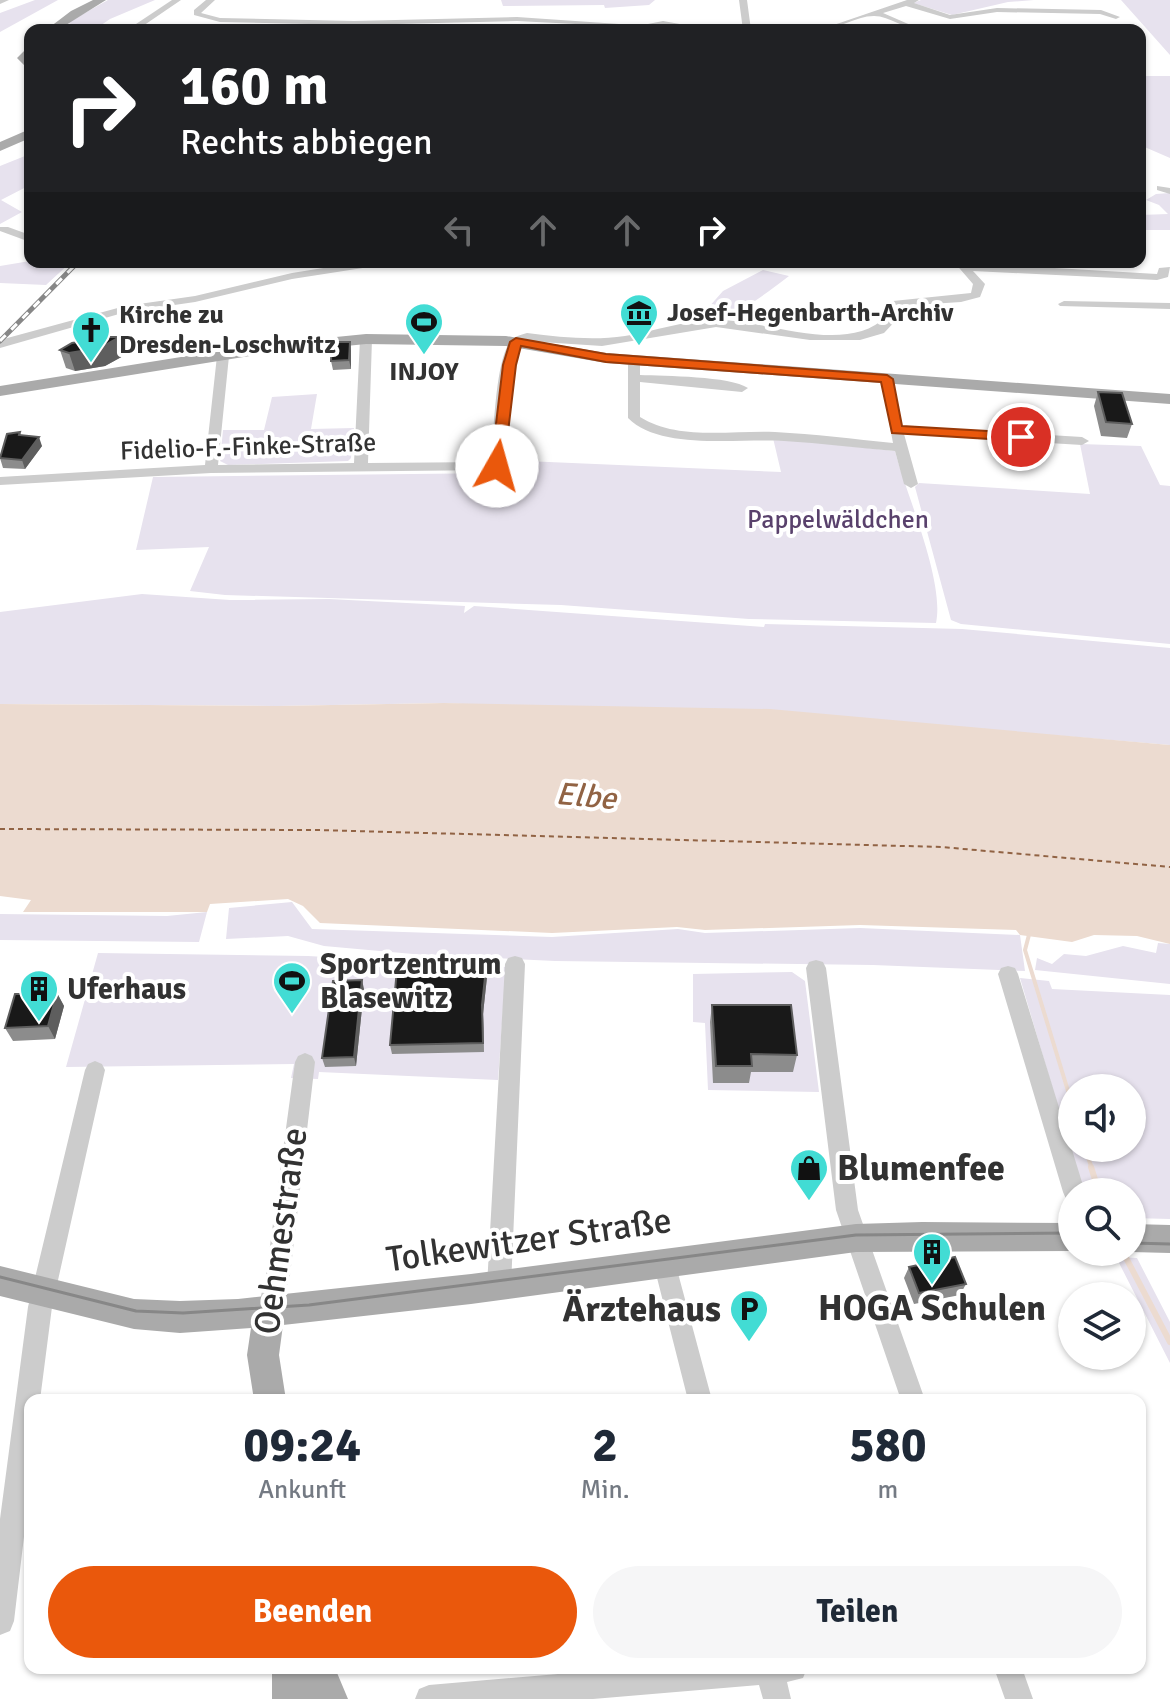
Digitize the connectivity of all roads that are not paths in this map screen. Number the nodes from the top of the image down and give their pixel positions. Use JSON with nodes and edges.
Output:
{"nodes":[{"id":1,"x":101,"y":0,"type":"edge"},
{"id":2,"x":177,"y":0,"type":"edge"},
{"id":3,"x":211,"y":0,"type":"edge"},
{"id":4,"x":743,"y":0,"type":"edge"},
{"id":5,"x":910,"y":2,"type":"edge"},
{"id":6,"x":1093,"y":2,"type":"edge"},
{"id":7,"x":875,"y":13,"type":"junction"},
{"id":8,"x":59,"y":24,"type":"edge"},
{"id":9,"x":140,"y":24,"type":"edge"},
{"id":10,"x":258,"y":24,"type":"edge"},
{"id":11,"x":447,"y":24,"type":"edge"},
{"id":12,"x":615,"y":24,"type":"dead end"},
{"id":13,"x":746,"y":24,"type":"edge"},
{"id":14,"x":841,"y":24,"type":"edge"},
{"id":15,"x":903,"y":24,"type":"edge"},
{"id":16,"x":24,"y":136,"type":"edge"},
{"id":17,"x":0,"y":147,"type":"edge"},
{"id":18,"x":4,"y":229,"type":"dead end"},
{"id":19,"x":24,"y":237,"type":"edge"},
{"id":20,"x":345,"y":268,"type":"edge"},
{"id":21,"x":965,"y":268,"type":"edge"},
{"id":22,"x":985,"y":268,"type":"edge"},
{"id":23,"x":1170,"y":270,"type":"edge"},
{"id":24,"x":1099,"y":288,"type":"junction"},
{"id":25,"x":971,"y":298,"type":"junction"},
{"id":26,"x":989,"y":302,"type":"dead end"},
{"id":27,"x":1064,"y":304,"type":"dead end"},
{"id":28,"x":1170,"y":306,"type":"edge"},
{"id":29,"x":366,"y":339,"type":"junction"},
{"id":30,"x":516,"y":342,"type":"junction"},
{"id":31,"x":0,"y":344,"type":"edge"},
{"id":32,"x":223,"y":356,"type":"junction"},
{"id":33,"x":634,"y":369,"type":"junction"},
{"id":34,"x":887,"y":379,"type":"junction"},
{"id":35,"x":742,"y":388,"type":"dead end"},
{"id":36,"x":0,"y":391,"type":"edge"},
{"id":37,"x":1170,"y":399,"type":"edge"},
{"id":38,"x":896,"y":430,"type":"junction"},
{"id":39,"x":1082,"y":441,"type":"dead end"},
{"id":40,"x":901,"y":448,"type":"junction"},
{"id":41,"x":361,"y":467,"type":"junction"},
{"id":42,"x":211,"y":469,"type":"junction"},
{"id":43,"x":0,"y":481,"type":"edge"},
{"id":44,"x":911,"y":484,"type":"dead end"},
{"id":45,"x":515,"y":964,"type":"dead end"},
{"id":46,"x":816,"y":968,"type":"dead end"},
{"id":47,"x":1008,"y":974,"type":"dead end"},
{"id":48,"x":305,"y":1062,"type":"dead end"},
{"id":49,"x":95,"y":1070,"type":"dead end"},
{"id":50,"x":1070,"y":1178,"type":"edge"},
{"id":51,"x":1058,"y":1237,"type":"edge"},
{"id":52,"x":856,"y":1238,"type":"junction"},
{"id":53,"x":1146,"y":1238,"type":"edge"},
{"id":54,"x":1170,"y":1239,"type":"edge"},
{"id":55,"x":664,"y":1262,"type":"junction"},
{"id":56,"x":0,"y":1281,"type":"edge"},
{"id":57,"x":499,"y":1286,"type":"junction"},
{"id":58,"x":43,"y":1292,"type":"junction"},
{"id":59,"x":269,"y":1312,"type":"junction"},
{"id":60,"x":30,"y":1394,"type":"edge"},
{"id":61,"x":269,"y":1394,"type":"edge"},
{"id":62,"x":698,"y":1394,"type":"edge"},
{"id":63,"x":911,"y":1394,"type":"edge"},
{"id":64,"x":24,"y":1437,"type":"edge"},
{"id":65,"x":0,"y":1621,"type":"edge"},
{"id":66,"x":296,"y":1674,"type":"edge"},
{"id":67,"x":710,"y":1674,"type":"edge"},
{"id":68,"x":777,"y":1674,"type":"edge"},
{"id":69,"x":1010,"y":1674,"type":"edge"},
{"id":70,"x":310,"y":1692,"type":"edge"},
{"id":71,"x":429,"y":1699,"type":"edge"},
{"id":72,"x":777,"y":1699,"type":"edge"},
{"id":73,"x":1019,"y":1699,"type":"edge"}],
"edges":[{"from":1,"to":8,"type":"main road"},
{"from":2,"to":9,"type":"street"},
{"from":3,"to":10,"type":"street"},
{"from":4,"to":13,"type":"street"},
{"from":5,"to":6,"type":"street"},
{"from":5,"to":7,"type":"street"},
{"from":7,"to":14,"type":"street"},
{"from":7,"to":15,"type":"street"},
{"from":11,"to":12,"type":"street"},
{"from":16,"to":17,"type":"main road"},
{"from":18,"to":19,"type":"street"},
{"from":20,"to":31,"type":"street"},
{"from":21,"to":25,"type":"street"},
{"from":22,"to":24,"type":"street"},
{"from":23,"to":24,"type":"street"},
{"from":24,"to":27,"type":"street"},
{"from":24,"to":28,"type":"street"},
{"from":25,"to":26,"type":"street"},
{"from":25,"to":30,"type":"street"},
{"from":29,"to":30,"type":"main road"},
{"from":29,"to":32,"type":"main road"},
{"from":29,"to":41,"type":"street"},
{"from":30,"to":33,"type":"main road"},
{"from":30,"to":41,"type":"street","name":"Fidelio-F.-Finke-Straße"},
{"from":32,"to":36,"type":"main road"},
{"from":32,"to":42,"type":"street"},
{"from":33,"to":34,"type":"main road"},
{"from":33,"to":35,"type":"street"},
{"from":33,"to":40,"type":"street"},
{"from":34,"to":37,"type":"main road"},
{"from":34,"to":38,"type":"street"},
{"from":38,"to":39,"type":"street"},
{"from":38,"to":40,"type":"street"},
{"from":40,"to":44,"type":"street"},
{"from":41,"to":42,"type":"street","name":"Fidelio-F.-Finke-Straße"},
{"from":42,"to":43,"type":"street","name":"Fidelio-F.-Finke-Straße"},
{"from":45,"to":57,"type":"street"},
{"from":46,"to":52,"type":"street"},
{"from":47,"to":50,"type":"street"},
{"from":48,"to":59,"type":"street","name":"Oehmestraße"},
{"from":49,"to":58,"type":"street"},
{"from":51,"to":52,"type":"main road","name":"Tolkewitzer Straße"},
{"from":52,"to":55,"type":"main road","name":"Tolkewitzer Straße"},
{"from":52,"to":63,"type":"street"},
{"from":53,"to":54,"type":"main road"},
{"from":55,"to":57,"type":"main road","name":"Tolkewitzer Straße"},
{"from":55,"to":62,"type":"street"},
{"from":56,"to":58,"type":"main road","name":"Tolkewitzer Straße"},
{"from":57,"to":59,"type":"main road","name":"Tolkewitzer Straße"},
{"from":58,"to":59,"type":"main road","name":"Tolkewitzer Straße"},
{"from":58,"to":60,"type":"street"},
{"from":59,"to":61,"type":"main road","name":"Oehmestraße"},
{"from":64,"to":65,"type":"street"},
{"from":66,"to":70,"type":"main road"},
{"from":67,"to":71,"type":"street"},
{"from":68,"to":72,"type":"street"},
{"from":69,"to":73,"type":"street"}]}
